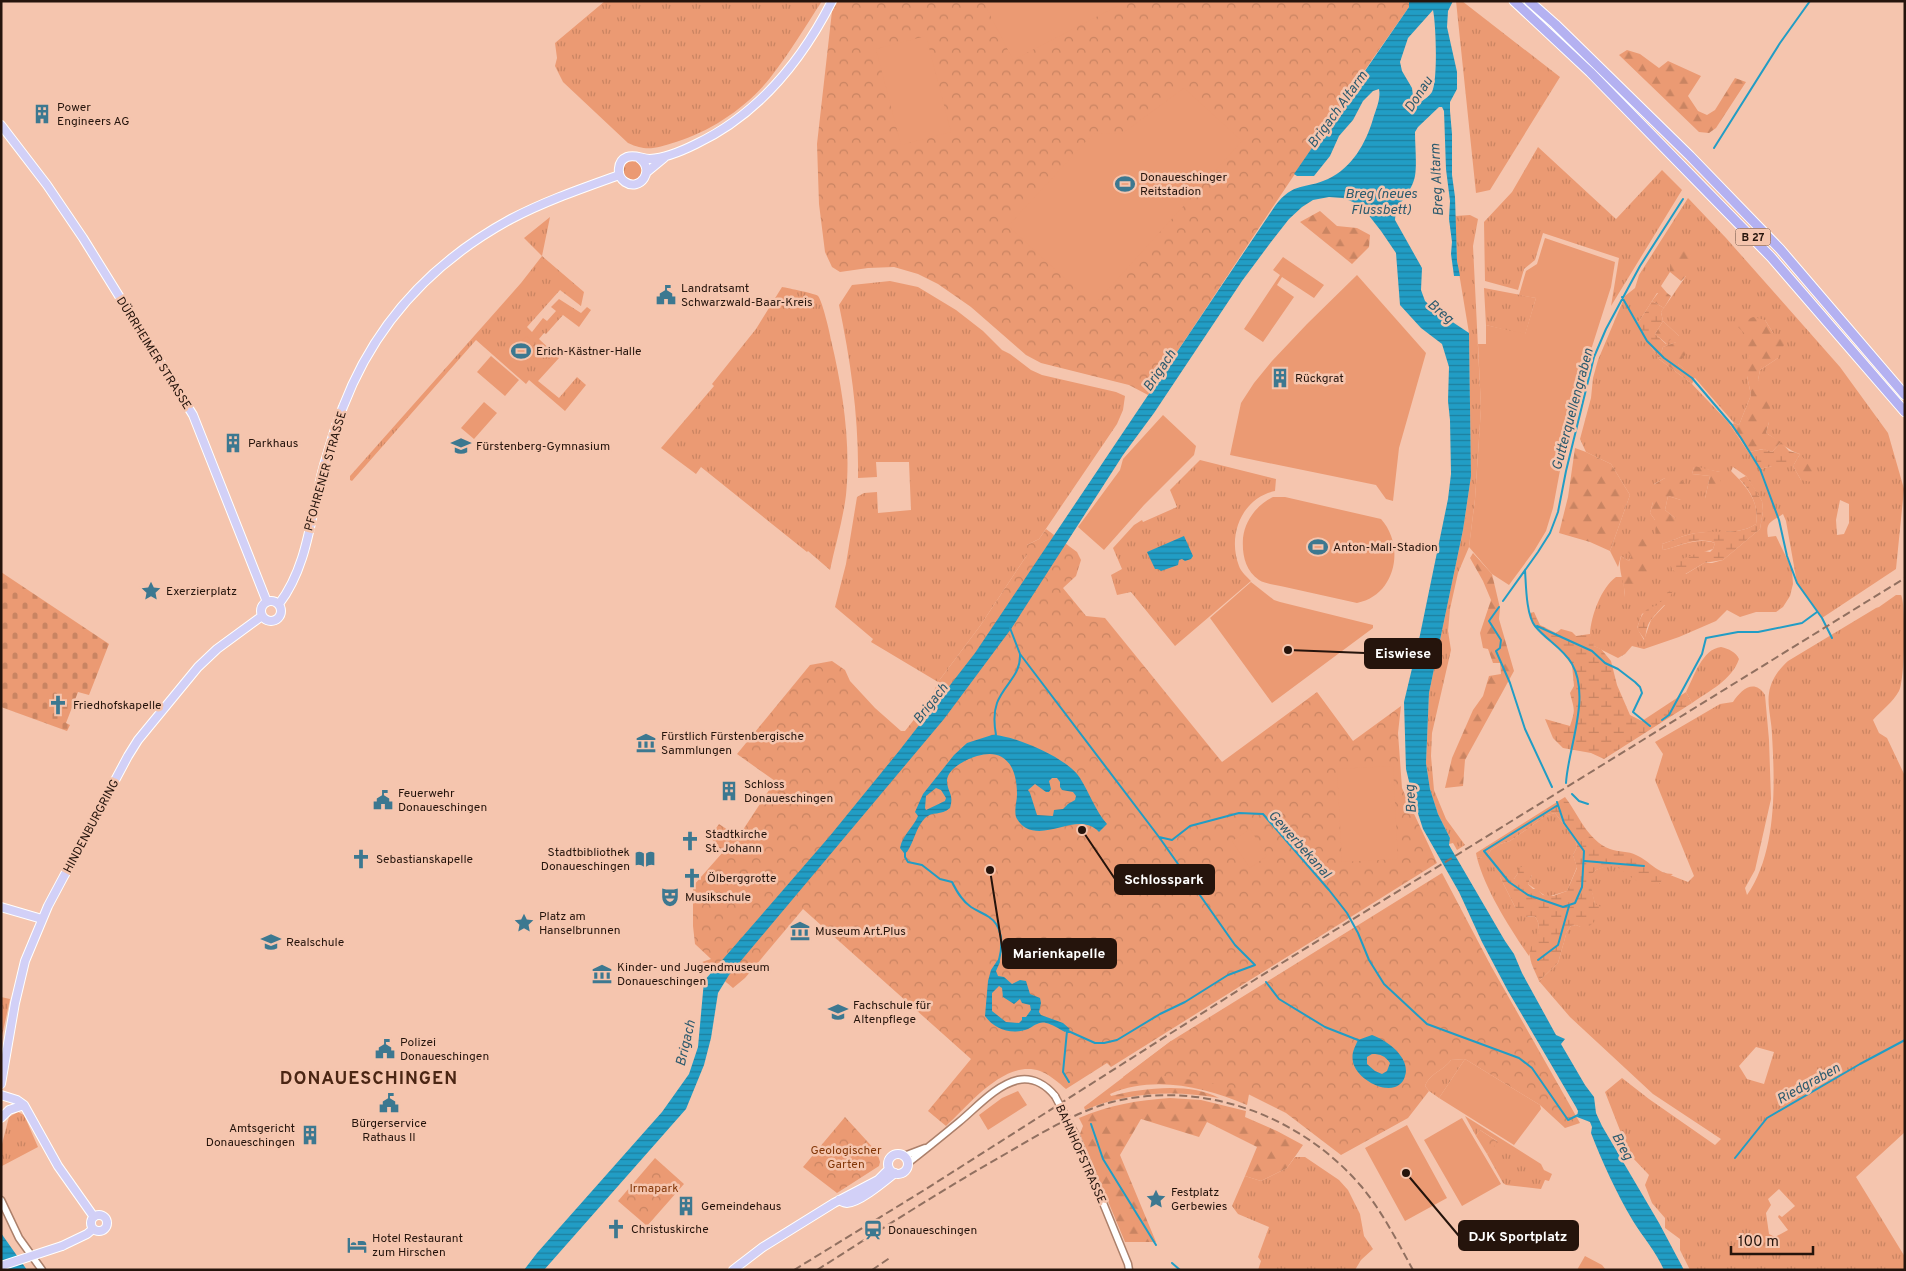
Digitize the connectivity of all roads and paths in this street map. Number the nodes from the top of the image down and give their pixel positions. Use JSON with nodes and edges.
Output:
{"nodes":[{"id":1,"x":832,"y":1,"type":"edge"},
{"id":2,"x":1514,"y":1,"type":"edge"},
{"id":3,"x":1529,"y":1,"type":"edge"},
{"id":4,"x":1,"y":125,"type":"edge"},
{"id":5,"x":668,"y":156,"type":"junction"},
{"id":6,"x":639,"y":158,"type":"junction"},
{"id":7,"x":647,"y":172,"type":"junction"},
{"id":8,"x":620,"y":175,"type":"junction"},
{"id":9,"x":1905,"y":395,"type":"edge"},
{"id":10,"x":1905,"y":412,"type":"edge"},
{"id":11,"x":267,"y":602,"type":"junction"},
{"id":12,"x":279,"y":604,"type":"junction"},
{"id":13,"x":262,"y":616,"type":"junction"},
{"id":14,"x":1,"y":907,"type":"edge"},
{"id":15,"x":42,"y":919,"type":"junction"},
{"id":16,"x":1,"y":1084,"type":"edge"},
{"id":17,"x":1,"y":1095,"type":"edge"},
{"id":18,"x":24,"y":1105,"type":"junction"},
{"id":19,"x":1,"y":1118,"type":"edge"},
{"id":20,"x":906,"y":1160,"type":"junction"},
{"id":21,"x":892,"y":1171,"type":"junction"},
{"id":22,"x":1,"y":1200,"type":"edge"},
{"id":23,"x":94,"y":1217,"type":"junction"},
{"id":24,"x":93,"y":1229,"type":"junction"},
{"id":25,"x":755,"y":1252,"type":"junction"},
{"id":26,"x":1,"y":1266,"type":"edge"},
{"id":27,"x":42,"y":1270,"type":"edge"},
{"id":28,"x":733,"y":1270,"type":"edge"},
{"id":29,"x":741,"y":1270,"type":"edge"},
{"id":30,"x":1129,"y":1270,"type":"edge"}],
"edges":[{"from":1,"to":5,"type":"main road"},
{"from":2,"to":10,"type":"highway","number":"B 27"},
{"from":3,"to":9,"type":"highway","number":"B 27"},
{"from":4,"to":11,"type":"main road","name":"DÜRRHEIMER STRASSE"},
{"from":5,"to":6,"type":"main road"},
{"from":5,"to":7,"type":"main road"},
{"from":6,"to":7,"type":"main road"},
{"from":6,"to":8,"type":"main road"},
{"from":7,"to":8,"type":"main road"},
{"from":8,"to":12,"type":"main road","name":"PFOHRENER STRASSE"},
{"from":11,"to":12,"type":"main road"},
{"from":11,"to":13,"type":"main road"},
{"from":12,"to":13,"type":"main road"},
{"from":13,"to":15,"type":"main road","name":"HINDENBURGRING"},
{"from":14,"to":15,"type":"main road"},
{"from":15,"to":16,"type":"main road","name":"HINDENBURGRING"},
{"from":17,"to":18,"type":"main road"},
{"from":18,"to":19,"type":"main road"},
{"from":18,"to":23,"type":"main road"},
{"from":20,"to":21,"type":"main road"},
{"from":20,"to":21,"type":"main road"},
{"from":20,"to":30,"type":"street","name":"BAHNHOFSTRASSE","bridge":true},
{"from":21,"to":25,"type":"main road"},
{"from":22,"to":27,"type":"street"},
{"from":23,"to":24,"type":"main road"},
{"from":23,"to":24,"type":"main road"},
{"from":24,"to":26,"type":"main road","bridge":true},
{"from":25,"to":28,"type":"main road"},
{"from":25,"to":29,"type":"main road"}]}
